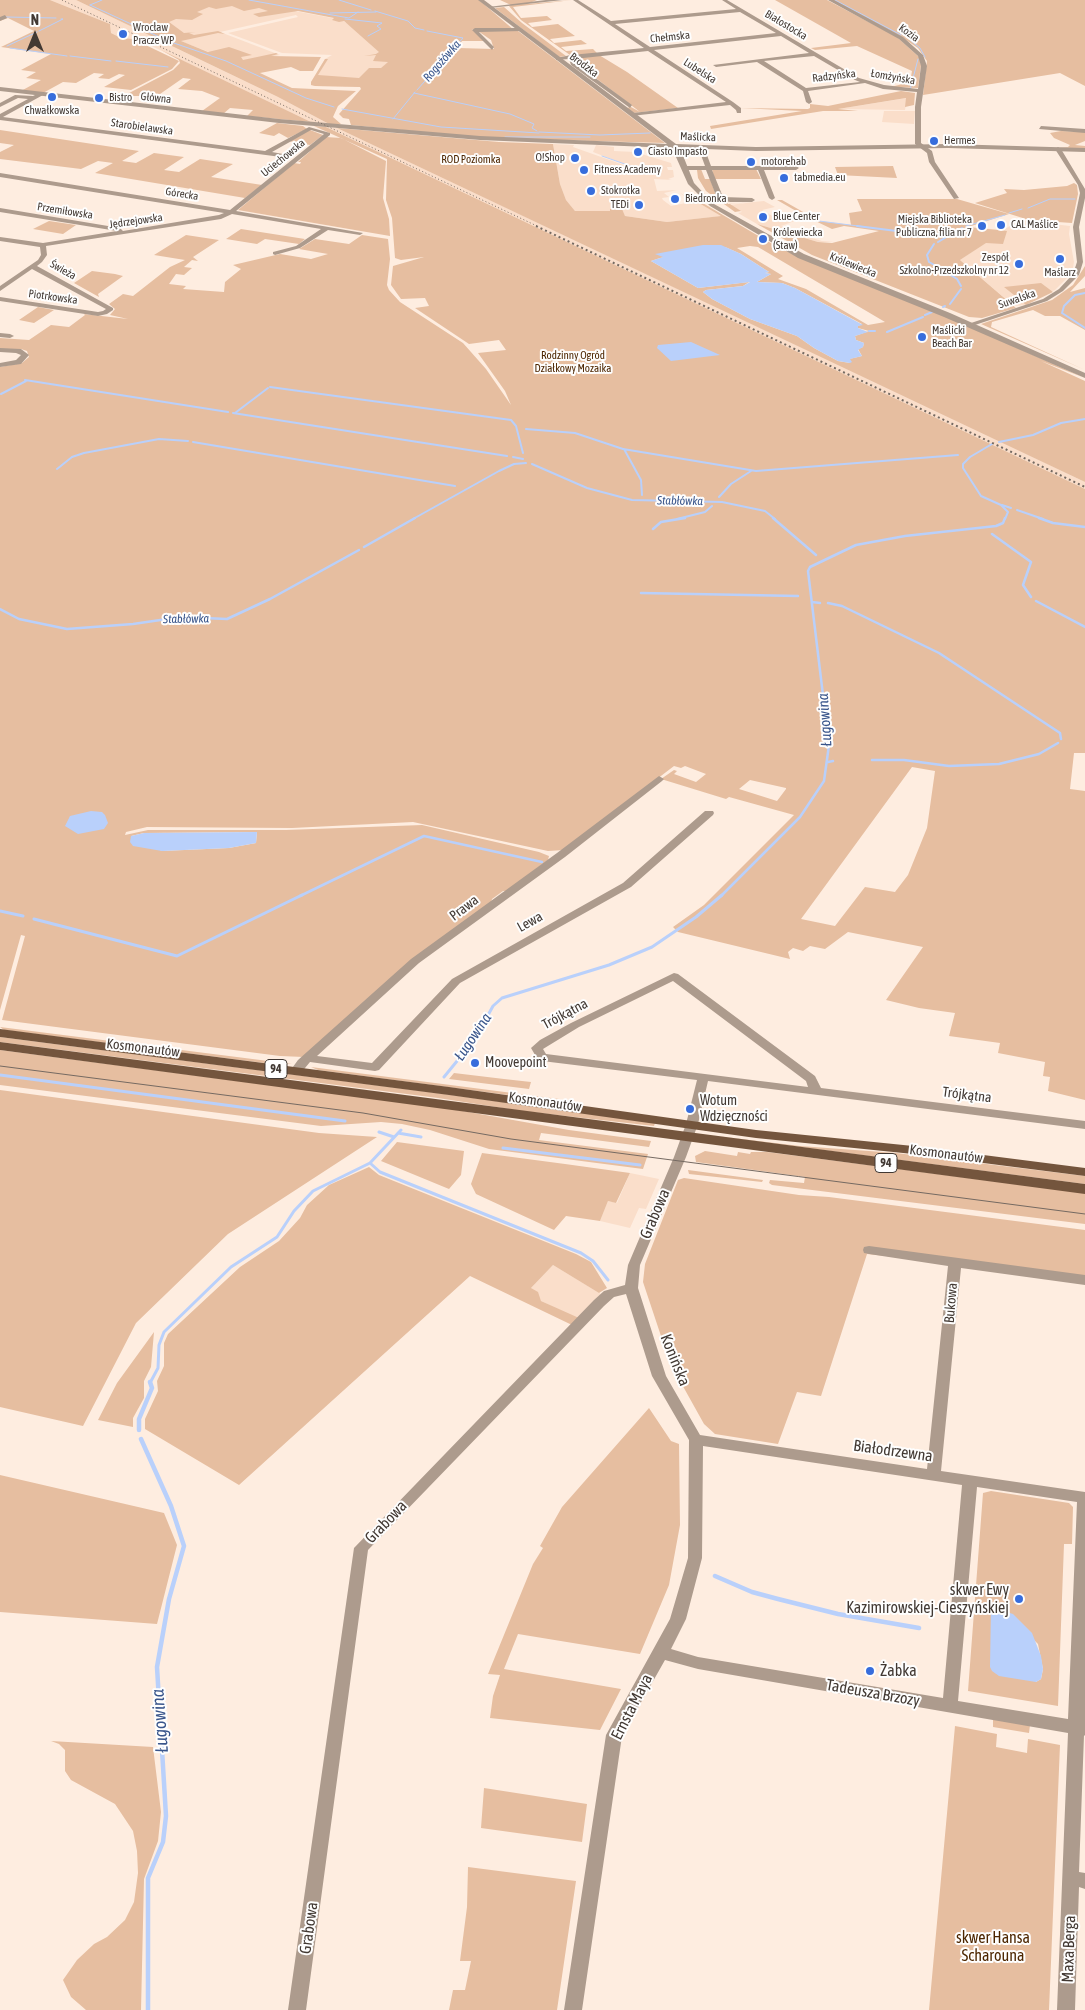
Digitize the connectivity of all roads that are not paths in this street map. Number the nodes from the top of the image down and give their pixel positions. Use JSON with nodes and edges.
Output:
{"nodes":[{"id":1,"x":481,"y":0,"type":"edge"},
{"id":2,"x":561,"y":0,"type":"edge"},
{"id":3,"x":575,"y":0,"type":"edge"},
{"id":4,"x":724,"y":0,"type":"edge"},
{"id":5,"x":830,"y":0,"type":"edge"},
{"id":6,"x":490,"y":7,"type":"junction"},
{"id":7,"x":740,"y":10,"type":"junction"},
{"id":8,"x":610,"y":23,"type":"junction"},
{"id":9,"x":520,"y":30,"type":"junction"},
{"id":10,"x":783,"y":34,"type":"junction"},
{"id":11,"x":492,"y":48,"type":"dead end"},
{"id":12,"x":648,"y":49,"type":"junction"},
{"id":13,"x":812,"y":53,"type":"junction"},
{"id":14,"x":571,"y":57,"type":"junction"},
{"id":15,"x":558,"y":58,"type":"junction"},
{"id":16,"x":758,"y":60,"type":"junction"},
{"id":17,"x":716,"y":65,"type":"dead end"},
{"id":18,"x":866,"y":82,"type":"junction"},
{"id":19,"x":0,"y":90,"type":"edge"},
{"id":20,"x":805,"y":90,"type":"junction"},
{"id":21,"x":920,"y":91,"type":"junction"},
{"id":22,"x":41,"y":94,"type":"junction"},
{"id":23,"x":34,"y":98,"type":"junction"},
{"id":24,"x":809,"y":102,"type":"dead end"},
{"id":25,"x":731,"y":104,"type":"junction"},
{"id":26,"x":0,"y":105,"type":"edge"},
{"id":27,"x":622,"y":107,"type":"junction"},
{"id":28,"x":739,"y":112,"type":"dead end"},
{"id":29,"x":633,"y":115,"type":"junction"},
{"id":30,"x":0,"y":117,"type":"edge"},
{"id":31,"x":311,"y":126,"type":"junction"},
{"id":32,"x":1041,"y":128,"type":"dead end"},
{"id":33,"x":1085,"y":131,"type":"edge"},
{"id":34,"x":674,"y":146,"type":"junction"},
{"id":35,"x":920,"y":146,"type":"junction"},
{"id":36,"x":701,"y":147,"type":"junction"},
{"id":37,"x":1058,"y":149,"type":"junction"},
{"id":38,"x":1085,"y":150,"type":"edge"},
{"id":39,"x":266,"y":153,"type":"junction"},
{"id":40,"x":281,"y":155,"type":"dead end"},
{"id":41,"x":685,"y":168,"type":"junction"},
{"id":42,"x":708,"y":168,"type":"junction"},
{"id":43,"x":760,"y":168,"type":"junction"},
{"id":44,"x":796,"y":168,"type":"dead end"},
{"id":45,"x":0,"y":175,"type":"edge"},
{"id":46,"x":772,"y":198,"type":"dead end"},
{"id":47,"x":956,"y":198,"type":"dead end"},
{"id":48,"x":752,"y":200,"type":"dead end"},
{"id":49,"x":0,"y":210,"type":"edge"},
{"id":50,"x":231,"y":212,"type":"junction"},
{"id":51,"x":326,"y":228,"type":"junction"},
{"id":52,"x":126,"y":233,"type":"junction"},
{"id":53,"x":360,"y":233,"type":"dead end"},
{"id":54,"x":0,"y":239,"type":"edge"},
{"id":55,"x":43,"y":245,"type":"junction"},
{"id":56,"x":275,"y":253,"type":"dead end"},
{"id":57,"x":1083,"y":262,"type":"edge"},
{"id":58,"x":33,"y":267,"type":"junction"},
{"id":59,"x":0,"y":289,"type":"edge"},
{"id":60,"x":0,"y":300,"type":"edge"},
{"id":61,"x":103,"y":313,"type":"joint"},
{"id":62,"x":970,"y":325,"type":"junction"},
{"id":63,"x":0,"y":335,"type":"edge"},
{"id":64,"x":10,"y":336,"type":"dead end"},
{"id":65,"x":0,"y":350,"type":"edge"},
{"id":66,"x":2,"y":365,"type":"edge"},
{"id":67,"x":1085,"y":376,"type":"edge"},
{"id":68,"x":659,"y":779,"type":"dead end"},
{"id":69,"x":709,"y":813,"type":"dead end"},
{"id":70,"x":0,"y":1033,"type":"edge"},
{"id":71,"x":0,"y":1046,"type":"edge"},
{"id":72,"x":309,"y":1058,"type":"junction"},
{"id":73,"x":296,"y":1071,"type":"junction"},
{"id":74,"x":703,"y":1078,"type":"junction"},
{"id":75,"x":816,"y":1090,"type":"junction"},
{"id":76,"x":692,"y":1124,"type":"junction"},
{"id":77,"x":1085,"y":1125,"type":"edge"},
{"id":78,"x":686,"y":1138,"type":"junction"},
{"id":79,"x":1085,"y":1172,"type":"edge"},
{"id":80,"x":1085,"y":1189,"type":"edge"},
{"id":81,"x":869,"y":1250,"type":"dead end"},
{"id":82,"x":955,"y":1262,"type":"junction"},
{"id":83,"x":1085,"y":1280,"type":"edge"},
{"id":84,"x":631,"y":1288,"type":"junction"},
{"id":85,"x":696,"y":1440,"type":"junction"},
{"id":86,"x":934,"y":1475,"type":"junction"},
{"id":87,"x":970,"y":1481,"type":"junction"},
{"id":88,"x":1085,"y":1498,"type":"edge"},
{"id":89,"x":1083,"y":1558,"type":"edge"},
{"id":90,"x":1083,"y":1599,"type":"edge"},
{"id":91,"x":661,"y":1653,"type":"junction"},
{"id":92,"x":950,"y":1706,"type":"junction"},
{"id":93,"x":1081,"y":1729,"type":"edge"},
{"id":94,"x":1079,"y":1880,"type":"edge"},
{"id":95,"x":297,"y":2010,"type":"edge"},
{"id":96,"x":572,"y":2010,"type":"edge"},
{"id":97,"x":1066,"y":2010,"type":"edge"}],
"edges":[{"from":1,"to":6,"type":"street","name":"Brodzka"},
{"from":2,"to":6,"type":"street"},
{"from":3,"to":8,"type":"street","name":"Lubelska"},
{"from":4,"to":7,"type":"street","name":"Białostocka"},
{"from":5,"to":21,"type":"street","name":"Kozia"},
{"from":6,"to":9,"type":"street","name":"Brodzka"},
{"from":7,"to":8,"type":"street"},
{"from":7,"to":10,"type":"street","name":"Białostocka"},
{"from":8,"to":12,"type":"street","name":"Lubelska"},
{"from":9,"to":11,"type":"street"},
{"from":9,"to":15,"type":"street","name":"Brodzka"},
{"from":10,"to":12,"type":"street","name":"Chełmska"},
{"from":10,"to":13,"type":"street","name":"Białostocka"},
{"from":12,"to":14,"type":"street","name":"Chełmska"},
{"from":12,"to":25,"type":"street","name":"Lubelska"},
{"from":13,"to":16,"type":"street"},
{"from":13,"to":18,"type":"street","name":"Łomżyńska"},
{"from":14,"to":15,"type":"street","name":"Chełmska"},
{"from":14,"to":27,"type":"street"},
{"from":15,"to":27,"type":"street","name":"Brodzka"},
{"from":16,"to":17,"type":"street"},
{"from":16,"to":20,"type":"street"},
{"from":18,"to":20,"type":"street","name":"Radzyńska"},
{"from":18,"to":21,"type":"street","name":"Łomżyńska"},
{"from":19,"to":22,"type":"street","name":"Główna"},
{"from":20,"to":24,"type":"street"},
{"from":21,"to":35,"type":"street","name":"Kozia"},
{"from":22,"to":23,"type":"street"},
{"from":22,"to":31,"type":"street","name":"Główna"},
{"from":23,"to":26,"type":"street"},
{"from":23,"to":30,"type":"street"},
{"from":25,"to":28,"type":"street"},
{"from":25,"to":29,"type":"street","name":"Lubelska"},
{"from":27,"to":29,"type":"street","name":"Brodzka"},
{"from":29,"to":34,"type":"street","name":"Brodzka"},
{"from":30,"to":39,"type":"street","name":"Starobielawska"},
{"from":31,"to":34,"type":"street","name":"Maślicka"},
{"from":31,"to":39,"type":"street"},
{"from":31,"to":50,"type":"street","name":"Uciechowska"},
{"from":32,"to":33,"type":"street"},
{"from":34,"to":36,"type":"street","name":"Maślicka"},
{"from":34,"to":41,"type":"street","name":"Królewiecka"},
{"from":35,"to":36,"type":"street","name":"Maślicka"},
{"from":35,"to":37,"type":"street","name":"Maślicka"},
{"from":35,"to":47,"type":"street"},
{"from":36,"to":42,"type":"street"},
{"from":37,"to":38,"type":"street","name":"Maślicka"},
{"from":37,"to":57,"type":"street","name":"Suwalska"},
{"from":39,"to":40,"type":"street","name":"Starobielawska"},
{"from":41,"to":42,"type":"street"},
{"from":41,"to":62,"type":"street","name":"Królewiecka"},
{"from":42,"to":43,"type":"street"},
{"from":42,"to":48,"type":"street"},
{"from":43,"to":44,"type":"street"},
{"from":43,"to":46,"type":"street"},
{"from":45,"to":50,"type":"street","name":"Górecka"},
{"from":49,"to":52,"type":"street","name":"Przemiłowska"},
{"from":50,"to":51,"type":"street","name":"Górecka"},
{"from":50,"to":52,"type":"street","name":"Jędrzejowska"},
{"from":51,"to":53,"type":"street","name":"Górecka"},
{"from":51,"to":56,"type":"street"},
{"from":52,"to":55,"type":"street","name":"Jędrzejowska"},
{"from":54,"to":55,"type":"street","name":"Świeża"},
{"from":55,"to":58,"type":"street","name":"Świeża"},
{"from":57,"to":62,"type":"street","name":"Suwalska"},
{"from":58,"to":59,"type":"street"},
{"from":58,"to":61,"type":"street","name":"Świeża"},
{"from":60,"to":61,"type":"street","name":"Piotrkowska"},
{"from":62,"to":67,"type":"street","name":"Królewiecka"},
{"from":63,"to":64,"type":"street"},
{"from":65,"to":66,"type":"street"},
{"from":68,"to":72,"type":"street","name":"Prawa"},
{"from":69,"to":72,"type":"street","name":"Lewa"},
{"from":70,"to":73,"type":"main road","name":"Kosmonautów","number":"94"},
{"from":71,"to":78,"type":"main road","name":"Kosmonautów","number":"94"},
{"from":72,"to":73,"type":"street","name":"Prawa"},
{"from":73,"to":76,"type":"main road","name":"Kosmonautów","number":"94"},
{"from":74,"to":75,"type":"street","name":"Trójkątna"},
{"from":74,"to":75,"type":"street","name":"Trójkątna"},
{"from":74,"to":76,"type":"street","name":"Grabowa"},
{"from":75,"to":77,"type":"street","name":"Trójkątna"},
{"from":76,"to":78,"type":"street","name":"Grabowa"},
{"from":76,"to":79,"type":"main road","name":"Kosmonautów","number":"94"},
{"from":78,"to":80,"type":"main road","name":"Kosmonautów","number":"94"},
{"from":78,"to":84,"type":"street","name":"Grabowa"},
{"from":81,"to":82,"type":"street"},
{"from":82,"to":83,"type":"street","name":"Bukowa"},
{"from":82,"to":86,"type":"street","name":"Bukowa"},
{"from":84,"to":85,"type":"street","name":"Konińska"},
{"from":84,"to":95,"type":"street","name":"Grabowa"},
{"from":85,"to":86,"type":"street","name":"Białodrzewna"},
{"from":85,"to":91,"type":"street","name":"Ernsta Maya"},
{"from":86,"to":87,"type":"street","name":"Białodrzewna"},
{"from":87,"to":88,"type":"street","name":"Białodrzewna"},
{"from":87,"to":92,"type":"street"},
{"from":88,"to":89,"type":"street","name":"Maxa Berga"},
{"from":89,"to":90,"type":"street","name":"Maxa Berga"},
{"from":90,"to":93,"type":"street","name":"Maxa Berga"},
{"from":91,"to":92,"type":"street","name":"Tadeusza Brzozy"},
{"from":91,"to":96,"type":"street","name":"Ernsta Maya"},
{"from":92,"to":93,"type":"street","name":"Tadeusza Brzozy"},
{"from":93,"to":94,"type":"street","name":"Maxa Berga"},
{"from":94,"to":97,"type":"street","name":"Maxa Berga"}]}
